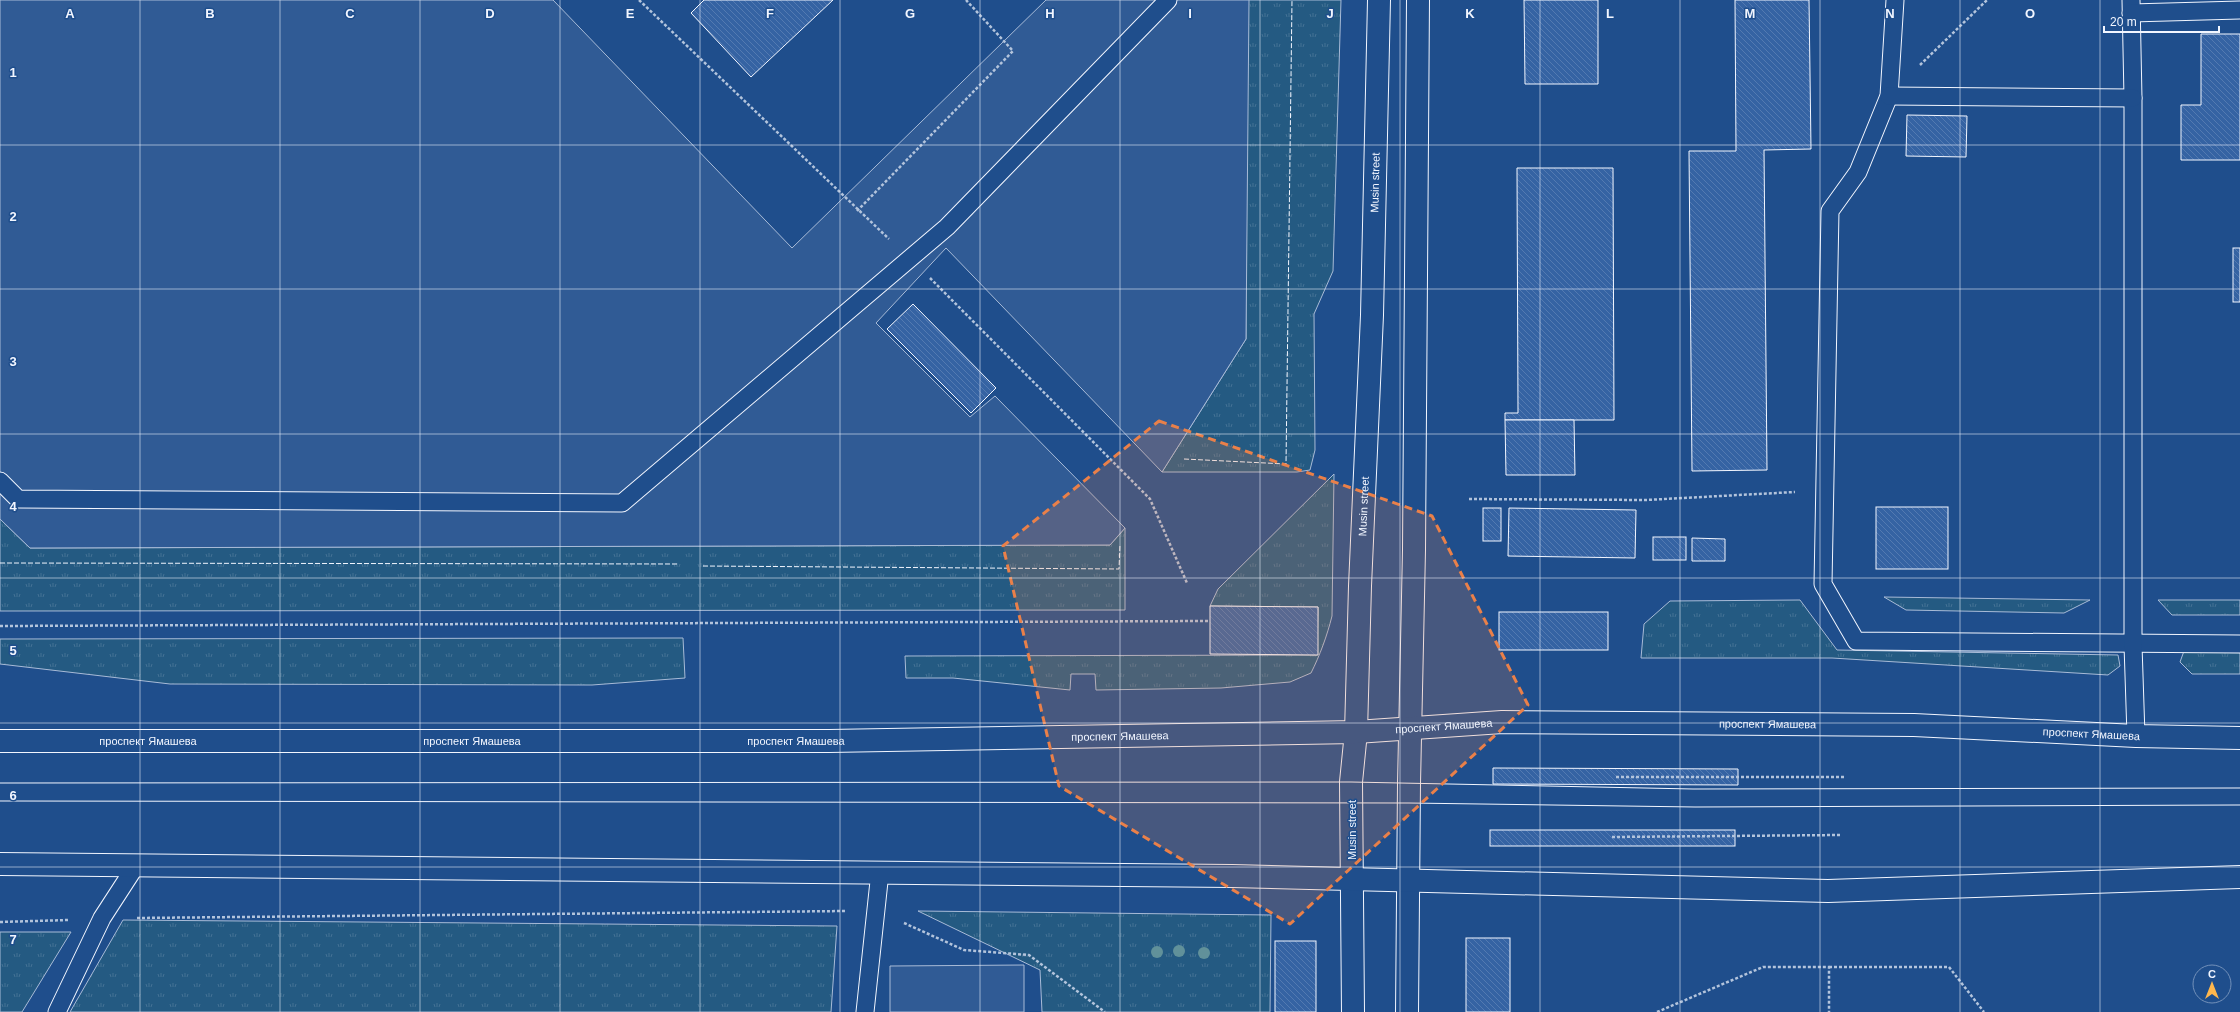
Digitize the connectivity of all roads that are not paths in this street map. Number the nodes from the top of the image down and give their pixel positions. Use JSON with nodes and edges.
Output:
{"nodes":[{"id":1,"x":1168,"y":0,"type":"edge"},
{"id":2,"x":1379,"y":0,"type":"edge"},
{"id":3,"x":1418,"y":0,"type":"edge"},
{"id":4,"x":1895,"y":0,"type":"edge"},
{"id":5,"x":2131,"y":6,"type":"edge"},
{"id":6,"x":2240,"y":10,"type":"edge"},
{"id":7,"x":1889,"y":96,"type":"junction"},
{"id":8,"x":2133,"y":98,"type":"junction"},
{"id":9,"x":0,"y":481,"type":"edge"},
{"id":10,"x":2133,"y":644,"type":"junction"},
{"id":11,"x":2240,"y":644,"type":"edge"},
{"id":12,"x":1411,"y":729,"type":"junction"},
{"id":13,"x":1356,"y":732,"type":"junction"},
{"id":14,"x":2136,"y":736,"type":"junction"},
{"id":15,"x":2240,"y":738,"type":"edge"},
{"id":16,"x":0,"y":741,"type":"edge"},
{"id":17,"x":0,"y":864,"type":"edge"},
{"id":18,"x":137,"y":864,"type":"junction"},
{"id":19,"x":880,"y":872,"type":"junction"},
{"id":20,"x":2240,"y":877,"type":"edge"},
{"id":21,"x":1352,"y":879,"type":"junction"},
{"id":22,"x":1408,"y":881,"type":"junction"},
{"id":23,"x":57,"y":1012,"type":"edge"},
{"id":24,"x":865,"y":1012,"type":"edge"},
{"id":25,"x":1353,"y":1012,"type":"edge"},
{"id":26,"x":1407,"y":1012,"type":"edge"}],
"edges":[{"from":1,"to":9,"type":"lane"},
{"from":2,"to":13,"type":"main road","name":"Musin street"},
{"from":3,"to":12,"type":"main road"},
{"from":4,"to":7,"type":"lane"},
{"from":5,"to":6,"type":"lane"},
{"from":5,"to":8,"type":"lane"},
{"from":7,"to":8,"type":"lane"},
{"from":7,"to":10,"type":"lane"},
{"from":8,"to":10,"type":"lane"},
{"from":10,"to":11,"type":"lane"},
{"from":10,"to":14,"type":"lane"},
{"from":12,"to":13,"type":"main road","name":"проспект Ямашева"},
{"from":12,"to":14,"type":"main road","name":"проспект Ямашева"},
{"from":12,"to":22,"type":"main road"},
{"from":13,"to":16,"type":"main road","name":"проспект Ямашева"},
{"from":13,"to":21,"type":"main road","name":"Musin street"},
{"from":14,"to":15,"type":"main road","name":"проспект Ямашева"},
{"from":17,"to":18,"type":"main road"},
{"from":18,"to":19,"type":"main road"},
{"from":18,"to":23,"type":"lane"},
{"from":19,"to":21,"type":"main road"},
{"from":19,"to":24,"type":"lane"},
{"from":20,"to":22,"type":"main road"},
{"from":21,"to":22,"type":"main road"},
{"from":21,"to":25,"type":"main road","name":"Musin street"},
{"from":22,"to":26,"type":"main road"}]}
